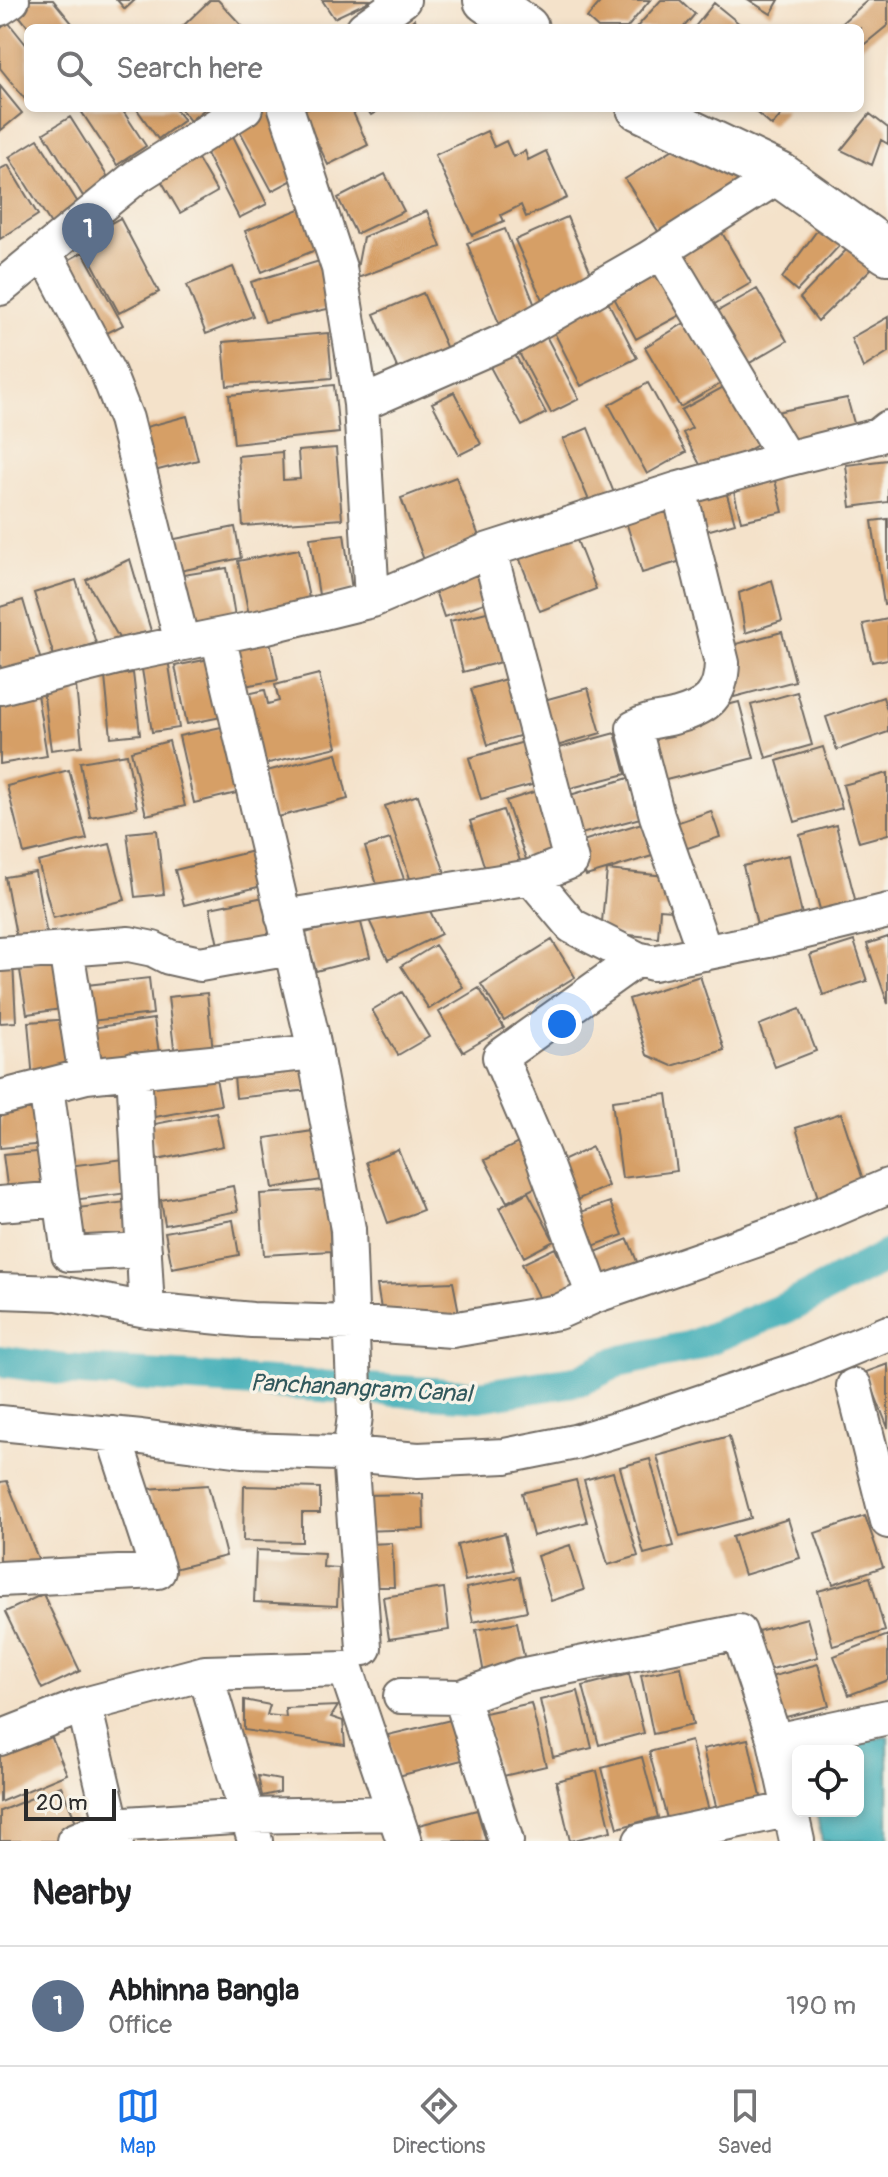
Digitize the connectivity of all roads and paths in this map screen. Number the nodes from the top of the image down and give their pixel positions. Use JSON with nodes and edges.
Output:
{"nodes":[{"id":1,"x":12,"y":0,"type":"edge"},
{"id":2,"x":403,"y":0,"type":"edge"},
{"id":3,"x":486,"y":0,"type":"edge"},
{"id":4,"x":0,"y":8,"type":"edge"},
{"id":5,"x":370,"y":24,"type":"edge"},
{"id":6,"x":520,"y":24,"type":"edge"},
{"id":7,"x":239,"y":112,"type":"edge"},
{"id":8,"x":287,"y":112,"type":"edge"},
{"id":9,"x":647,"y":112,"type":"edge"},
{"id":10,"x":780,"y":175,"type":"junction"},
{"id":11,"x":662,"y":251,"type":"junction"},
{"id":12,"x":888,"y":252,"type":"edge"},
{"id":13,"x":45,"y":253,"type":"junction"},
{"id":14,"x":0,"y":288,"type":"edge"},
{"id":15,"x":361,"y":404,"type":"junction"},
{"id":16,"x":888,"y":428,"type":"edge"},
{"id":17,"x":786,"y":459,"type":"junction"},
{"id":18,"x":679,"y":489,"type":"junction"},
{"id":19,"x":489,"y":550,"type":"junction"},
{"id":20,"x":372,"y":600,"type":"junction"},
{"id":21,"x":218,"y":636,"type":"junction"},
{"id":22,"x":182,"y":643,"type":"junction"},
{"id":23,"x":0,"y":687,"type":"edge"},
{"id":24,"x":531,"y":877,"type":"junction"},
{"id":25,"x":888,"y":911,"type":"edge"},
{"id":26,"x":287,"y":932,"type":"junction"},
{"id":27,"x":66,"y":949,"type":"junction"},
{"id":28,"x":705,"y":953,"type":"junction"},
{"id":29,"x":0,"y":954,"type":"edge"},
{"id":30,"x":637,"y":959,"type":"junction"},
{"id":31,"x":315,"y":1052,"type":"junction"},
{"id":32,"x":134,"y":1070,"type":"junction"},
{"id":33,"x":86,"y":1076,"type":"junction"},
{"id":34,"x":46,"y":1087,"type":"junction"},
{"id":35,"x":0,"y":1098,"type":"edge"},
{"id":36,"x":888,"y":1186,"type":"edge"},
{"id":37,"x":61,"y":1199,"type":"junction"},
{"id":38,"x":0,"y":1204,"type":"edge"},
{"id":39,"x":144,"y":1250,"type":"junction"},
{"id":40,"x":0,"y":1291,"type":"edge"},
{"id":41,"x":594,"y":1296,"type":"junction"},
{"id":42,"x":147,"y":1310,"type":"junction"},
{"id":43,"x":352,"y":1323,"type":"junction"},
{"id":44,"x":888,"y":1333,"type":"edge"},
{"id":45,"x":854,"y":1386,"type":"dead end"},
{"id":46,"x":0,"y":1423,"type":"edge"},
{"id":47,"x":113,"y":1434,"type":"junction"},
{"id":48,"x":350,"y":1454,"type":"junction"},
{"id":49,"x":888,"y":1521,"type":"edge"},
{"id":50,"x":0,"y":1579,"type":"edge"},
{"id":51,"x":364,"y":1648,"type":"dead end"},
{"id":52,"x":205,"y":1673,"type":"junction"},
{"id":53,"x":401,"y":1696,"type":"dead end"},
{"id":54,"x":461,"y":1697,"type":"junction"},
{"id":55,"x":84,"y":1705,"type":"junction"},
{"id":56,"x":888,"y":1717,"type":"edge"},
{"id":57,"x":0,"y":1738,"type":"edge"},
{"id":58,"x":775,"y":1741,"type":"junction"},
{"id":59,"x":794,"y":1825,"type":"edge"},
{"id":60,"x":399,"y":1827,"type":"edge"},
{"id":61,"x":251,"y":1829,"type":"edge"},
{"id":62,"x":113,"y":1833,"type":"edge"},
{"id":63,"x":74,"y":1841,"type":"edge"},
{"id":64,"x":506,"y":1841,"type":"edge"},
{"id":65,"x":641,"y":1841,"type":"edge"}],
"edges":[{"from":1,"to":4,"type":"street"},
{"from":2,"to":5,"type":"street"},
{"from":3,"to":6,"type":"main road"},
{"from":7,"to":13,"type":"street"},
{"from":8,"to":15,"type":"street"},
{"from":9,"to":10,"type":"main road"},
{"from":10,"to":11,"type":"street"},
{"from":10,"to":12,"type":"main road"},
{"from":11,"to":15,"type":"street"},
{"from":11,"to":17,"type":"street"},
{"from":13,"to":14,"type":"street"},
{"from":13,"to":22,"type":"street"},
{"from":15,"to":20,"type":"street"},
{"from":16,"to":17,"type":"street"},
{"from":17,"to":18,"type":"street"},
{"from":18,"to":19,"type":"street"},
{"from":18,"to":28,"type":"street"},
{"from":19,"to":20,"type":"street"},
{"from":19,"to":24,"type":"street"},
{"from":20,"to":21,"type":"street"},
{"from":21,"to":22,"type":"street"},
{"from":21,"to":26,"type":"street"},
{"from":22,"to":23,"type":"street"},
{"from":24,"to":26,"type":"street"},
{"from":24,"to":30,"type":"street"},
{"from":25,"to":28,"type":"street"},
{"from":26,"to":27,"type":"street"},
{"from":26,"to":31,"type":"street"},
{"from":27,"to":29,"type":"street"},
{"from":27,"to":33,"type":"street"},
{"from":28,"to":30,"type":"street"},
{"from":30,"to":41,"type":"street"},
{"from":31,"to":32,"type":"street"},
{"from":31,"to":43,"type":"street"},
{"from":32,"to":33,"type":"street"},
{"from":32,"to":39,"type":"street"},
{"from":33,"to":34,"type":"street"},
{"from":34,"to":35,"type":"street"},
{"from":34,"to":37,"type":"street"},
{"from":36,"to":41,"type":"street"},
{"from":37,"to":38,"type":"street"},
{"from":37,"to":39,"type":"street"},
{"from":39,"to":42,"type":"street"},
{"from":40,"to":42,"type":"street"},
{"from":41,"to":43,"type":"street"},
{"from":42,"to":43,"type":"street"},
{"from":43,"to":48,"type":"street"},
{"from":44,"to":48,"type":"street"},
{"from":45,"to":49,"type":"street"},
{"from":46,"to":47,"type":"street"},
{"from":47,"to":48,"type":"street"},
{"from":47,"to":50,"type":"street"},
{"from":48,"to":51,"type":"street"},
{"from":52,"to":55,"type":"street"},
{"from":52,"to":60,"type":"street"},
{"from":52,"to":61,"type":"street"},
{"from":53,"to":54,"type":"street"},
{"from":54,"to":58,"type":"street"},
{"from":54,"to":64,"type":"street"},
{"from":55,"to":57,"type":"street"},
{"from":55,"to":62,"type":"street"},
{"from":56,"to":58,"type":"street"},
{"from":58,"to":59,"type":"street"},
{"from":59,"to":65,"type":"street"},
{"from":60,"to":61,"type":"street"},
{"from":61,"to":62,"type":"street"},
{"from":62,"to":63,"type":"street"}]}
